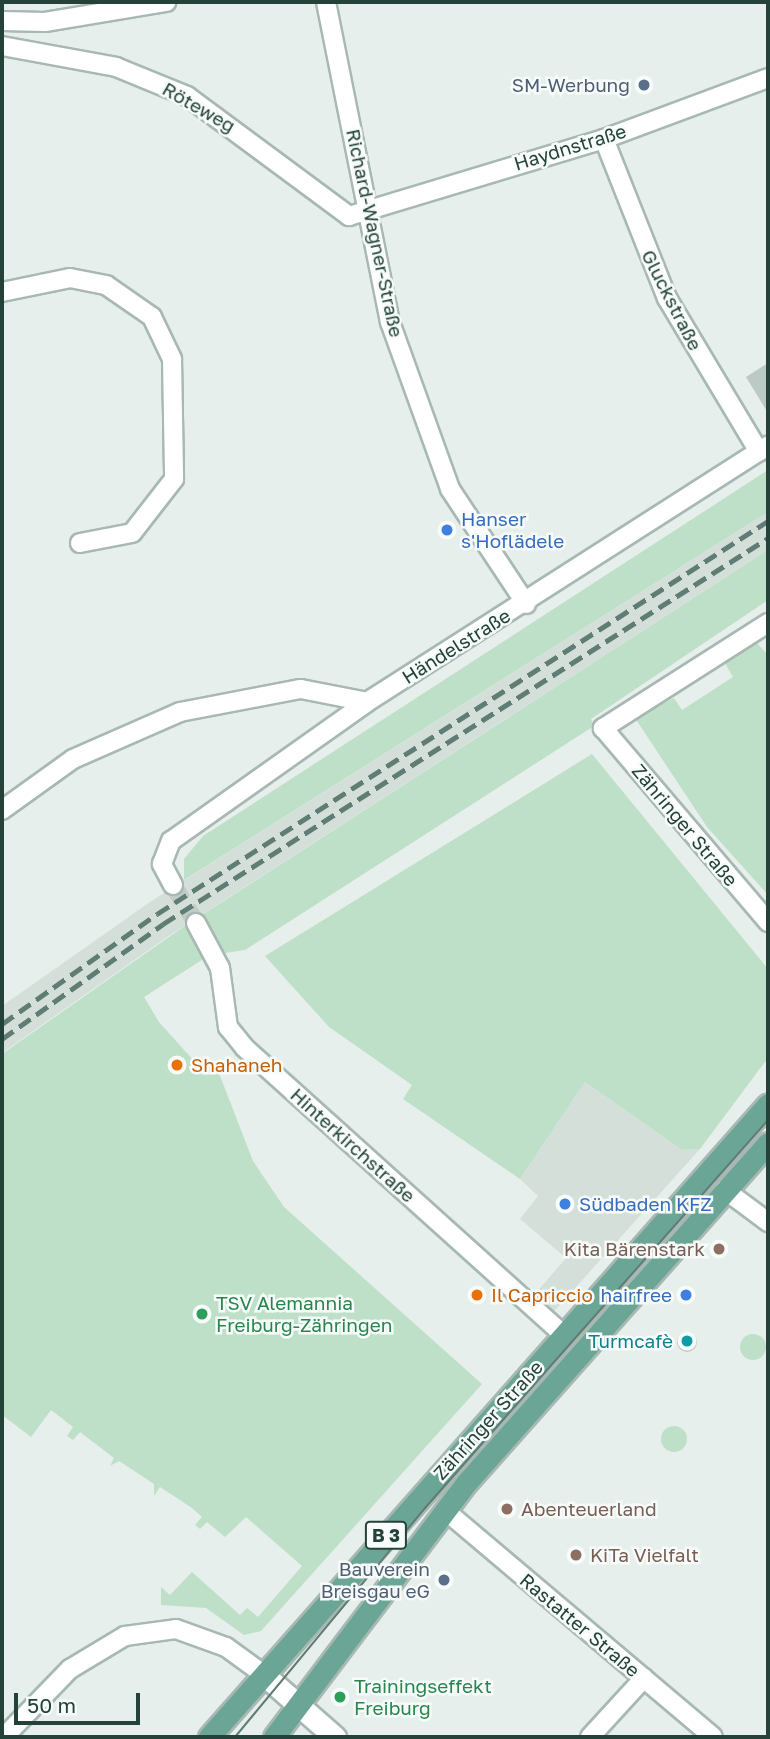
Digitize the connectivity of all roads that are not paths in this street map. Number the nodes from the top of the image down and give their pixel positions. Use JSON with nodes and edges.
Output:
{"nodes":[{"id":1,"x":166,"y":2,"type":"edge"},
{"id":2,"x":326,"y":2,"type":"edge"},
{"id":3,"x":2,"y":21,"type":"edge"},
{"id":4,"x":2,"y":46,"type":"edge"},
{"id":5,"x":768,"y":78,"type":"edge"},
{"id":6,"x":604,"y":139,"type":"junction"},
{"id":7,"x":369,"y":206,"type":"junction"},
{"id":8,"x":2,"y":292,"type":"edge"},
{"id":9,"x":764,"y":449,"type":"edge"},
{"id":10,"x":80,"y":543,"type":"dead end"},
{"id":11,"x":526,"y":604,"type":"junction"},
{"id":12,"x":768,"y":623,"type":"edge"},
{"id":13,"x":367,"y":702,"type":"junction"},
{"id":14,"x":2,"y":810,"type":"edge"},
{"id":15,"x":173,"y":885,"type":"tunnel mouth"},
{"id":16,"x":768,"y":922,"type":"edge"},
{"id":17,"x":196,"y":923,"type":"tunnel mouth"},
{"id":18,"x":768,"y":1104,"type":"edge"},
{"id":19,"x":768,"y":1143,"type":"edge"},
{"id":20,"x":725,"y":1190,"type":"junction"},
{"id":21,"x":768,"y":1222,"type":"edge"},
{"id":22,"x":564,"y":1335,"type":"junction"},
{"id":23,"x":447,"y":1512,"type":"junction"},
{"id":24,"x":262,"y":1674,"type":"junction"},
{"id":25,"x":644,"y":1678,"type":"junction"},
{"id":26,"x":299,"y":1704,"type":"junction"},
{"id":27,"x":4,"y":1737,"type":"edge"},
{"id":28,"x":209,"y":1737,"type":"edge"},
{"id":29,"x":274,"y":1737,"type":"edge"},
{"id":30,"x":335,"y":1737,"type":"edge"},
{"id":31,"x":590,"y":1737,"type":"edge"},
{"id":32,"x":713,"y":1737,"type":"edge"}],
"edges":[{"from":1,"to":3,"type":"street"},
{"from":2,"to":7,"type":"street","name":"Richard-Wagner-Straße"},
{"from":4,"to":7,"type":"street","name":"Röteweg"},
{"from":5,"to":6,"type":"street","name":"Haydnstraße"},
{"from":6,"to":7,"type":"street","name":"Haydnstraße"},
{"from":6,"to":9,"type":"street","name":"Gluckstraße"},
{"from":7,"to":11,"type":"street","name":"Richard-Wagner-Straße"},
{"from":8,"to":10,"type":"street"},
{"from":9,"to":11,"type":"street","name":"Händelstraße"},
{"from":11,"to":13,"type":"street","name":"Händelstraße"},
{"from":12,"to":16,"type":"street","name":"Zähringer Straße"},
{"from":13,"to":14,"type":"street"},
{"from":13,"to":15,"type":"street","name":"Händelstraße"},
{"from":17,"to":22,"type":"street","name":"Hinterkirchstraße"},
{"from":18,"to":22,"type":"main road","name":"Zähringer Straße","number":"B 3"},
{"from":19,"to":20,"type":"main road","name":"Zähringer Straße"},
{"from":20,"to":21,"type":"street"},
{"from":20,"to":23,"type":"main road","name":"Zähringer Straße"},
{"from":22,"to":24,"type":"main road","name":"Zähringer Straße","number":"B 3"},
{"from":23,"to":25,"type":"street","name":"Rastatter Straße"},
{"from":23,"to":26,"type":"main road","name":"Zähringer Straße"},
{"from":24,"to":26,"type":"street"},
{"from":24,"to":27,"type":"street"},
{"from":24,"to":28,"type":"main road","name":"Zähringer Straße","number":"B 3"},
{"from":25,"to":31,"type":"street"},
{"from":25,"to":32,"type":"street","name":"Rastatter Straße"},
{"from":26,"to":29,"type":"main road","name":"Zähringer Straße"},
{"from":26,"to":30,"type":"street"}]}
